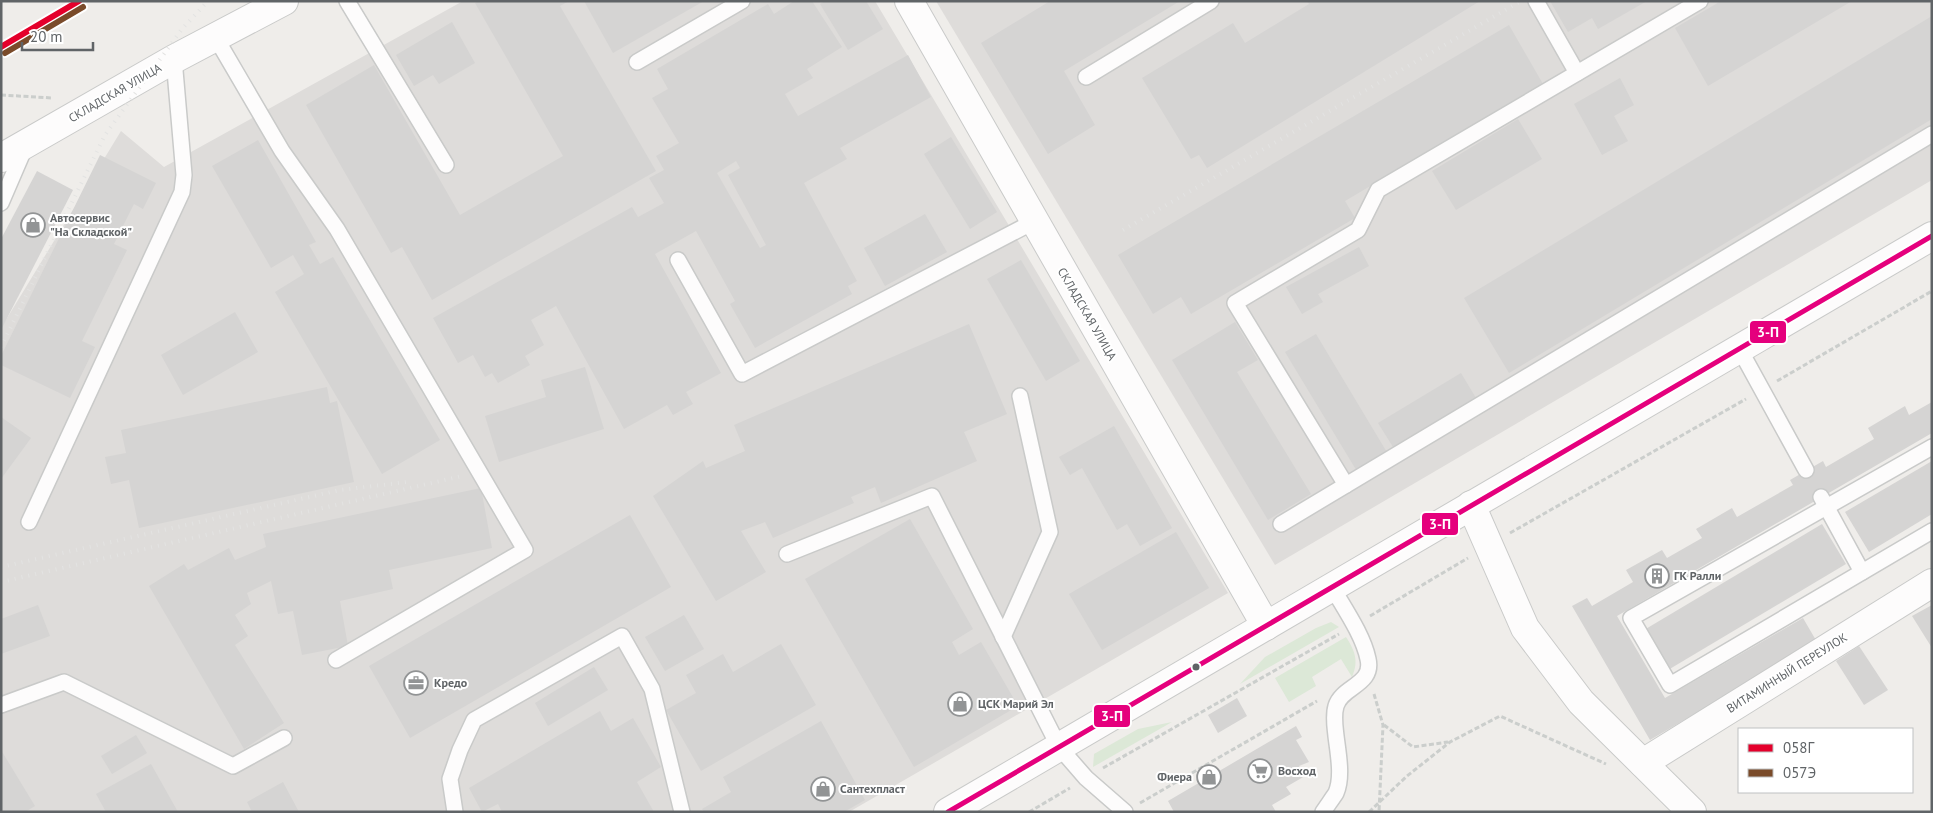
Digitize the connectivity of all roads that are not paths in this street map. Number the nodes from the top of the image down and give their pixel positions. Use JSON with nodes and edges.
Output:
{"nodes":[{"id":1,"x":284,"y":1,"type":"edge"},
{"id":2,"x":347,"y":1,"type":"edge"},
{"id":3,"x":742,"y":1,"type":"edge"},
{"id":4,"x":909,"y":1,"type":"edge"},
{"id":5,"x":1211,"y":1,"type":"edge"},
{"id":6,"x":1536,"y":1,"type":"edge"},
{"id":7,"x":1700,"y":1,"type":"edge"},
{"id":8,"x":216,"y":38,"type":"junction"},
{"id":9,"x":174,"y":59,"type":"junction"},
{"id":10,"x":637,"y":62,"type":"dead end"},
{"id":11,"x":1577,"y":73,"type":"junction"},
{"id":12,"x":1086,"y":76,"type":"dead end"},
{"id":13,"x":1932,"y":134,"type":"edge"},
{"id":14,"x":26,"y":144,"type":"junction"},
{"id":15,"x":1,"y":158,"type":"edge"},
{"id":16,"x":446,"y":165,"type":"dead end"},
{"id":17,"x":1,"y":203,"type":"edge"},
{"id":18,"x":1035,"y":221,"type":"junction"},
{"id":19,"x":1932,"y":236,"type":"edge"},
{"id":20,"x":678,"y":260,"type":"dead end"},
{"id":21,"x":1740,"y":348,"type":"junction"},
{"id":22,"x":1020,"y":396,"type":"dead end"},
{"id":23,"x":1932,"y":447,"type":"edge"},
{"id":24,"x":1806,"y":470,"type":"dead end"},
{"id":25,"x":1346,"y":485,"type":"junction"},
{"id":26,"x":1824,"y":503,"type":"junction"},
{"id":27,"x":1472,"y":505,"type":"junction"},
{"id":28,"x":29,"y":522,"type":"dead end"},
{"id":29,"x":1281,"y":524,"type":"dead end"},
{"id":30,"x":1932,"y":531,"type":"edge"},
{"id":31,"x":787,"y":554,"type":"dead end"},
{"id":32,"x":1862,"y":572,"type":"junction"},
{"id":33,"x":1932,"y":583,"type":"edge"},
{"id":34,"x":1332,"y":587,"type":"junction"},
{"id":35,"x":1266,"y":626,"type":"junction"},
{"id":36,"x":1003,"y":637,"type":"junction"},
{"id":37,"x":336,"y":660,"type":"dead end"},
{"id":38,"x":1,"y":705,"type":"edge"},
{"id":39,"x":284,"y":738,"type":"dead end"},
{"id":40,"x":1059,"y":747,"type":"junction"},
{"id":41,"x":1643,"y":763,"type":"junction"},
{"id":42,"x":455,"y":812,"type":"edge"},
{"id":43,"x":682,"y":812,"type":"edge"},
{"id":44,"x":948,"y":812,"type":"edge"},
{"id":45,"x":1125,"y":812,"type":"edge"},
{"id":46,"x":1323,"y":812,"type":"edge"},
{"id":47,"x":1692,"y":812,"type":"edge"}],
"edges":[{"from":1,"to":8,"type":"street","name":"СКЛАДСКАЯ УЛИЦА"},
{"from":2,"to":16,"type":"lane"},
{"from":3,"to":10,"type":"lane"},
{"from":4,"to":18,"type":"street","name":"СКЛАДСКАЯ УЛИЦА"},
{"from":5,"to":12,"type":"lane"},
{"from":6,"to":11,"type":"lane"},
{"from":7,"to":11,"type":"lane"},
{"from":8,"to":9,"type":"street","name":"СКЛАДСКАЯ УЛИЦА"},
{"from":8,"to":37,"type":"lane"},
{"from":9,"to":14,"type":"street","name":"СКЛАДСКАЯ УЛИЦА"},
{"from":9,"to":28,"type":"lane"},
{"from":11,"to":25,"type":"lane"},
{"from":13,"to":25,"type":"lane"},
{"from":14,"to":15,"type":"street","name":"СКЛАДСКАЯ УЛИЦА"},
{"from":14,"to":17,"type":"lane"},
{"from":18,"to":20,"type":"lane"},
{"from":18,"to":35,"type":"street","name":"СКЛАДСКАЯ УЛИЦА"},
{"from":19,"to":21,"type":"street"},
{"from":21,"to":24,"type":"lane"},
{"from":21,"to":27,"type":"street"},
{"from":22,"to":36,"type":"lane"},
{"from":23,"to":26,"type":"lane"},
{"from":25,"to":29,"type":"lane"},
{"from":26,"to":32,"type":"lane"},
{"from":26,"to":32,"type":"lane"},
{"from":27,"to":34,"type":"street"},
{"from":27,"to":41,"type":"street"},
{"from":30,"to":32,"type":"lane"},
{"from":31,"to":36,"type":"lane"},
{"from":33,"to":41,"type":"street","name":"ВИТАМИННЫЙ ПЕРЕУЛОК"},
{"from":34,"to":35,"type":"street"},
{"from":34,"to":46,"type":"lane"},
{"from":35,"to":40,"type":"street"},
{"from":36,"to":40,"type":"lane"},
{"from":38,"to":39,"type":"lane"},
{"from":40,"to":44,"type":"street"},
{"from":40,"to":45,"type":"lane"},
{"from":41,"to":47,"type":"street"},
{"from":42,"to":43,"type":"lane"}]}
